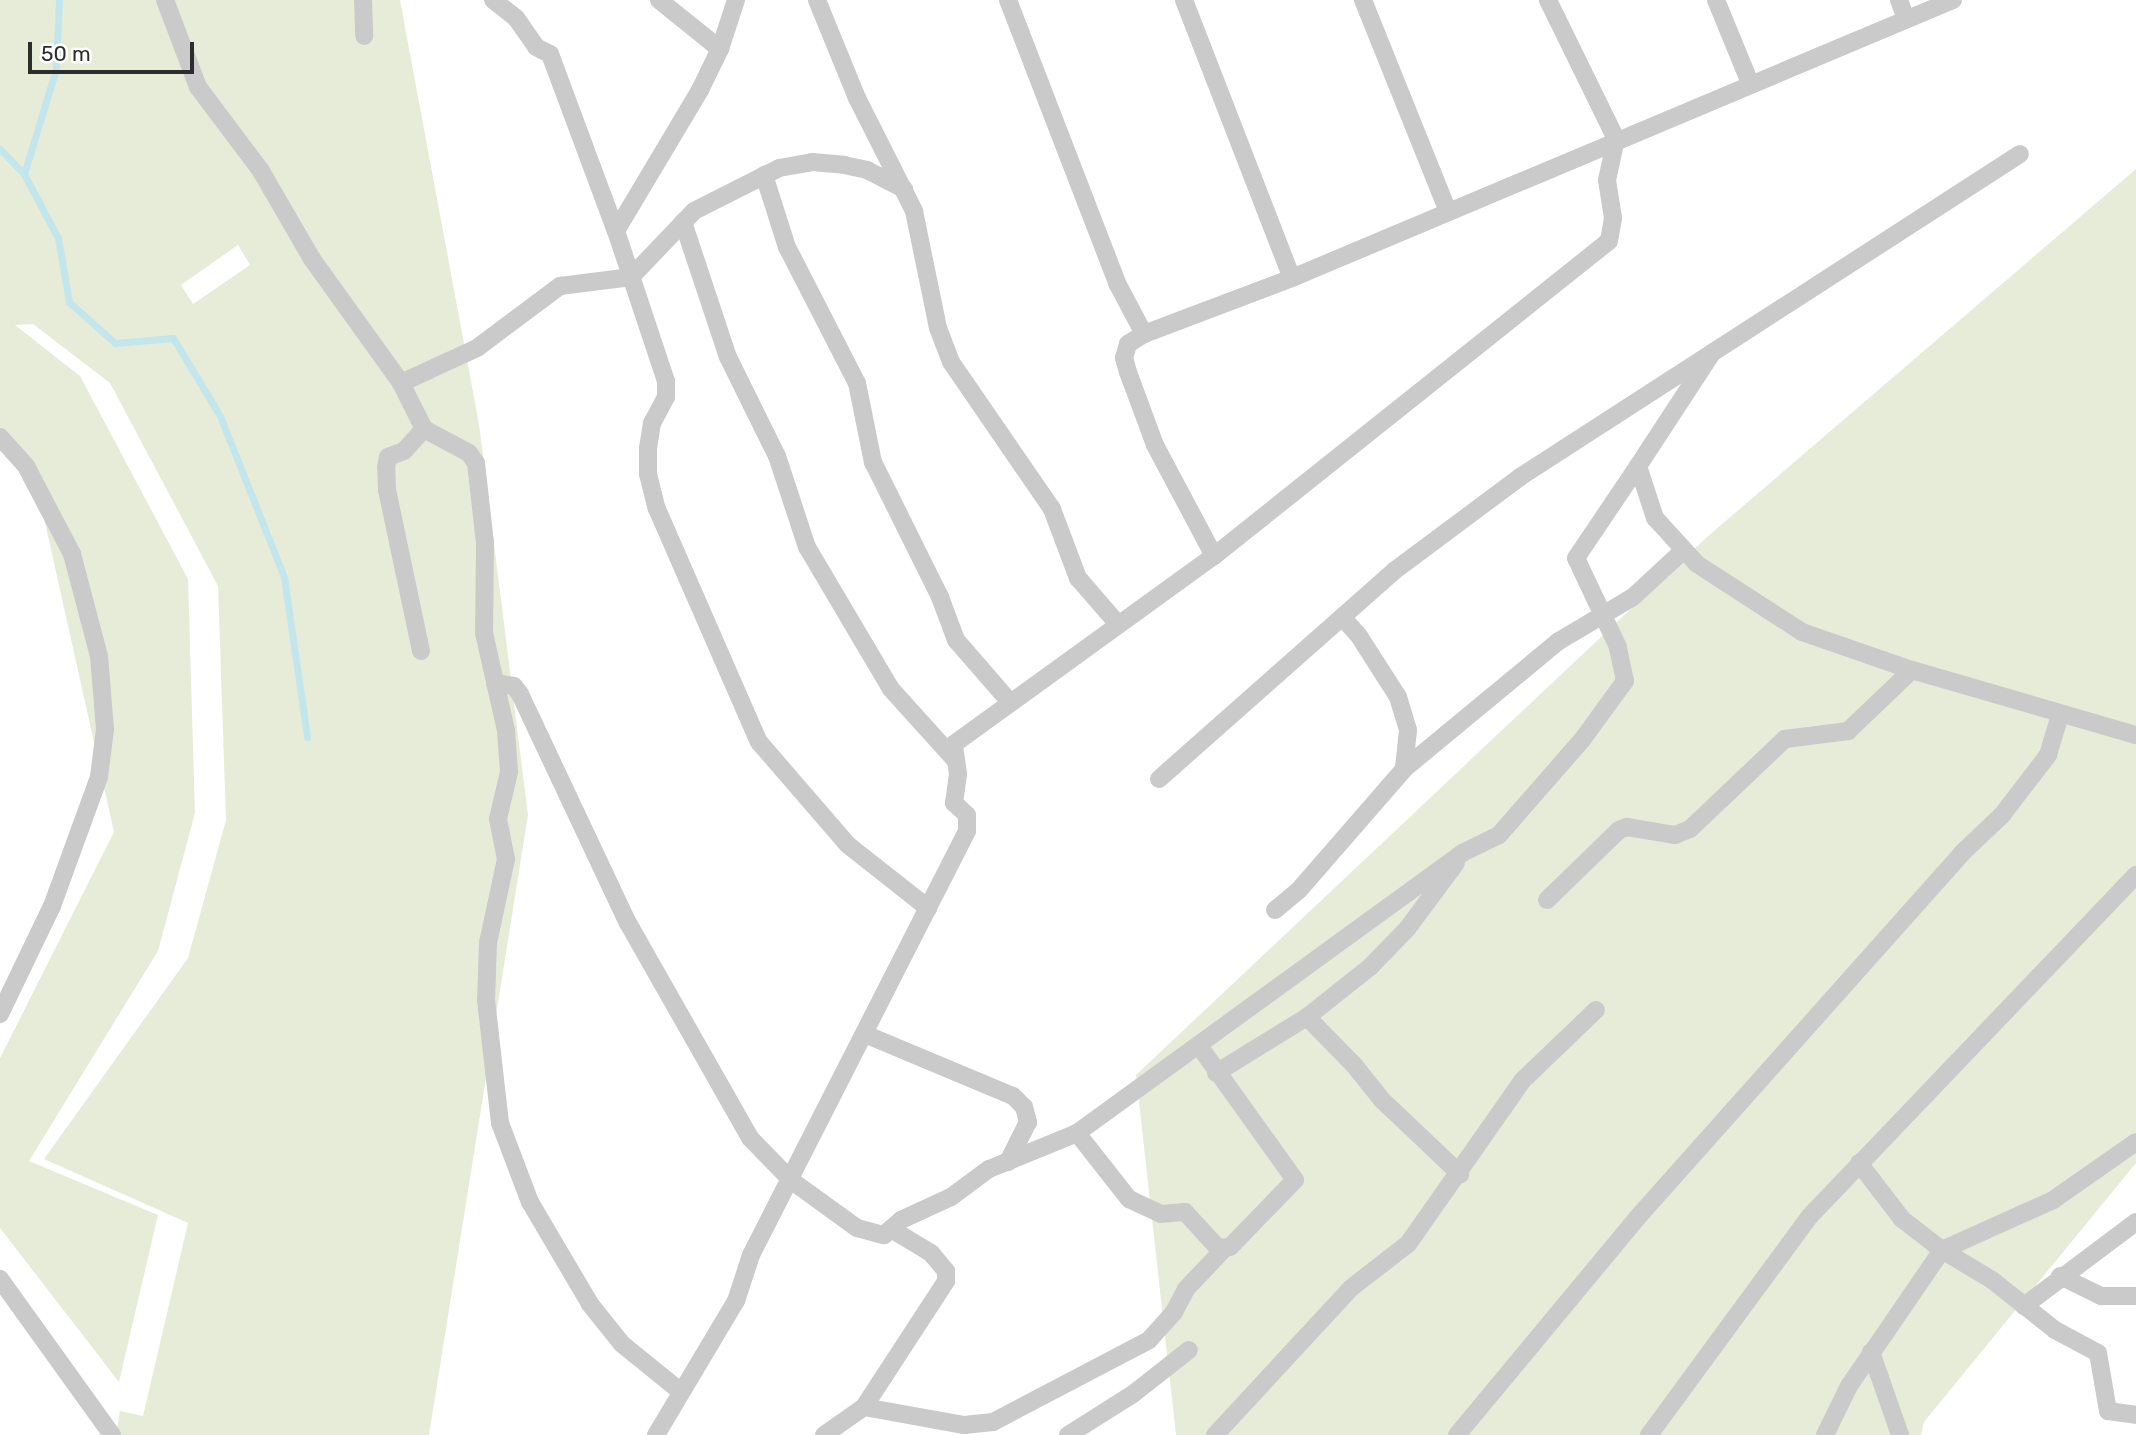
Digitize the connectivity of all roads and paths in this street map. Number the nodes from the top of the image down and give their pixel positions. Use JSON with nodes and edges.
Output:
{"nodes":[{"id":1,"x":165,"y":0,"type":"edge"},
{"id":2,"x":363,"y":0,"type":"edge"},
{"id":3,"x":493,"y":0,"type":"edge"},
{"id":4,"x":659,"y":0,"type":"edge"},
{"id":5,"x":736,"y":0,"type":"edge"},
{"id":6,"x":817,"y":0,"type":"edge"},
{"id":7,"x":1008,"y":0,"type":"edge"},
{"id":8,"x":1184,"y":0,"type":"edge"},
{"id":9,"x":1363,"y":0,"type":"edge"},
{"id":10,"x":1548,"y":0,"type":"edge"},
{"id":11,"x":1716,"y":0,"type":"edge"},
{"id":12,"x":1899,"y":0,"type":"edge"},
{"id":13,"x":1953,"y":0,"type":"edge"},
{"id":14,"x":1906,"y":19,"type":"junction"},
{"id":15,"x":364,"y":36,"type":"dead end"},
{"id":16,"x":720,"y":49,"type":"junction"},
{"id":17,"x":1751,"y":83,"type":"junction"},
{"id":18,"x":1616,"y":139,"type":"junction"},
{"id":19,"x":2020,"y":154,"type":"dead end"},
{"id":20,"x":764,"y":174,"type":"junction"},
{"id":21,"x":904,"y":189,"type":"junction"},
{"id":22,"x":1448,"y":211,"type":"junction"},
{"id":23,"x":683,"y":222,"type":"junction"},
{"id":24,"x":616,"y":231,"type":"junction"},
{"id":25,"x":631,"y":277,"type":"junction"},
{"id":26,"x":1292,"y":278,"type":"junction"},
{"id":27,"x":1144,"y":334,"type":"junction"},
{"id":28,"x":1716,"y":346,"type":"junction"},
{"id":29,"x":401,"y":383,"type":"junction"},
{"id":30,"x":424,"y":429,"type":"junction"},
{"id":31,"x":0,"y":437,"type":"edge"},
{"id":32,"x":1638,"y":466,"type":"junction"},
{"id":33,"x":1684,"y":550,"type":"junction"},
{"id":34,"x":1214,"y":556,"type":"junction"},
{"id":35,"x":1342,"y":617,"type":"junction"},
{"id":36,"x":1604,"y":617,"type":"junction"},
{"id":37,"x":1117,"y":623,"type":"junction"},
{"id":38,"x":421,"y":651,"type":"dead end"},
{"id":39,"x":1912,"y":670,"type":"junction"},
{"id":40,"x":495,"y":683,"type":"junction"},
{"id":41,"x":1009,"y":701,"type":"junction"},
{"id":42,"x":2060,"y":715,"type":"junction"},
{"id":43,"x":2136,"y":735,"type":"edge"},
{"id":44,"x":956,"y":761,"type":"junction"},
{"id":45,"x":1404,"y":769,"type":"junction"},
{"id":46,"x":1159,"y":779,"type":"dead end"},
{"id":47,"x":1462,"y":853,"type":"junction"},
{"id":48,"x":2136,"y":875,"type":"edge"},
{"id":49,"x":1547,"y":900,"type":"dead end"},
{"id":50,"x":928,"y":908,"type":"junction"},
{"id":51,"x":1275,"y":910,"type":"dead end"},
{"id":52,"x":1596,"y":1010,"type":"dead end"},
{"id":53,"x":0,"y":1014,"type":"edge"},
{"id":54,"x":1307,"y":1017,"type":"junction"},
{"id":55,"x":867,"y":1035,"type":"junction"},
{"id":56,"x":1199,"y":1046,"type":"junction"},
{"id":57,"x":1216,"y":1073,"type":"junction"},
{"id":58,"x":1077,"y":1133,"type":"junction"},
{"id":59,"x":2136,"y":1142,"type":"edge"},
{"id":60,"x":1009,"y":1161,"type":"junction"},
{"id":61,"x":1859,"y":1163,"type":"junction"},
{"id":62,"x":1460,"y":1174,"type":"junction"},
{"id":63,"x":792,"y":1181,"type":"junction"},
{"id":64,"x":2136,"y":1222,"type":"edge"},
{"id":65,"x":891,"y":1229,"type":"junction"},
{"id":66,"x":1224,"y":1249,"type":"junction"},
{"id":67,"x":1942,"y":1250,"type":"junction"},
{"id":68,"x":0,"y":1268,"type":"edge"},
{"id":69,"x":2060,"y":1276,"type":"junction"},
{"id":70,"x":0,"y":1279,"type":"edge"},
{"id":71,"x":12,"y":1294,"type":"junction"},
{"id":72,"x":2136,"y":1296,"type":"edge"},
{"id":73,"x":2024,"y":1306,"type":"junction"},
{"id":74,"x":1189,"y":1350,"type":"dead end"},
{"id":75,"x":1871,"y":1352,"type":"junction"},
{"id":76,"x":680,"y":1391,"type":"junction"},
{"id":77,"x":864,"y":1407,"type":"junction"},
{"id":78,"x":2136,"y":1415,"type":"edge"},
{"id":79,"x":113,"y":1435,"type":"edge"},
{"id":80,"x":656,"y":1435,"type":"edge"},
{"id":81,"x":824,"y":1435,"type":"edge"},
{"id":82,"x":1068,"y":1435,"type":"edge"},
{"id":83,"x":1215,"y":1435,"type":"edge"},
{"id":84,"x":1457,"y":1435,"type":"edge"},
{"id":85,"x":1649,"y":1435,"type":"edge"},
{"id":86,"x":1825,"y":1435,"type":"edge"},
{"id":87,"x":1900,"y":1435,"type":"edge"}],
"edges":[{"from":1,"to":29,"type":"street"},
{"from":2,"to":15,"type":"street"},
{"from":3,"to":24,"type":"street"},
{"from":4,"to":16,"type":"street"},
{"from":5,"to":16,"type":"street"},
{"from":6,"to":21,"type":"street"},
{"from":7,"to":27,"type":"street"},
{"from":8,"to":26,"type":"street"},
{"from":9,"to":22,"type":"street"},
{"from":10,"to":18,"type":"street"},
{"from":11,"to":17,"type":"street"},
{"from":12,"to":14,"type":"street"},
{"from":13,"to":14,"type":"street"},
{"from":14,"to":17,"type":"street"},
{"from":16,"to":24,"type":"street"},
{"from":17,"to":18,"type":"street"},
{"from":18,"to":22,"type":"street"},
{"from":18,"to":34,"type":"street"},
{"from":19,"to":28,"type":"street"},
{"from":20,"to":21,"type":"street"},
{"from":20,"to":23,"type":"street"},
{"from":20,"to":41,"type":"street"},
{"from":21,"to":37,"type":"street"},
{"from":22,"to":26,"type":"street"},
{"from":23,"to":25,"type":"street"},
{"from":23,"to":44,"type":"street"},
{"from":24,"to":25,"type":"street"},
{"from":25,"to":29,"type":"street"},
{"from":25,"to":50,"type":"street"},
{"from":26,"to":27,"type":"street"},
{"from":27,"to":34,"type":"street"},
{"from":28,"to":32,"type":"street"},
{"from":28,"to":35,"type":"street"},
{"from":29,"to":30,"type":"street"},
{"from":30,"to":38,"type":"street"},
{"from":30,"to":40,"type":"street"},
{"from":31,"to":53,"type":"street"},
{"from":32,"to":33,"type":"street"},
{"from":32,"to":36,"type":"street"},
{"from":33,"to":36,"type":"street"},
{"from":33,"to":39,"type":"street"},
{"from":34,"to":37,"type":"street"},
{"from":35,"to":45,"type":"street"},
{"from":35,"to":46,"type":"street"},
{"from":36,"to":45,"type":"street"},
{"from":36,"to":47,"type":"street"},
{"from":37,"to":41,"type":"street"},
{"from":39,"to":42,"type":"street"},
{"from":39,"to":49,"type":"street"},
{"from":40,"to":63,"type":"street"},
{"from":40,"to":76,"type":"street"},
{"from":41,"to":44,"type":"street"},
{"from":42,"to":43,"type":"street"},
{"from":42,"to":84,"type":"street"},
{"from":44,"to":50,"type":"street"},
{"from":45,"to":51,"type":"street"},
{"from":47,"to":54,"type":"street"},
{"from":47,"to":56,"type":"street"},
{"from":48,"to":61,"type":"street"},
{"from":50,"to":55,"type":"street"},
{"from":52,"to":62,"type":"street"},
{"from":54,"to":57,"type":"street"},
{"from":54,"to":62,"type":"street"},
{"from":55,"to":60,"type":"street"},
{"from":55,"to":63,"type":"street"},
{"from":56,"to":57,"type":"street"},
{"from":56,"to":58,"type":"street"},
{"from":57,"to":66,"type":"street"},
{"from":58,"to":60,"type":"street"},
{"from":58,"to":66,"type":"street"},
{"from":59,"to":67,"type":"street"},
{"from":60,"to":65,"type":"street"},
{"from":61,"to":67,"type":"street"},
{"from":61,"to":85,"type":"street"},
{"from":62,"to":83,"type":"street"},
{"from":63,"to":65,"type":"street"},
{"from":63,"to":76,"type":"street"},
{"from":64,"to":69,"type":"street"},
{"from":65,"to":77,"type":"street"},
{"from":66,"to":77,"type":"street"},
{"from":67,"to":73,"type":"street"},
{"from":67,"to":75,"type":"street"},
{"from":68,"to":71,"type":"street"},
{"from":69,"to":72,"type":"street"},
{"from":69,"to":73,"type":"street"},
{"from":70,"to":71,"type":"street"},
{"from":71,"to":79,"type":"street"},
{"from":73,"to":78,"type":"street"},
{"from":74,"to":82,"type":"street"},
{"from":75,"to":86,"type":"street"},
{"from":75,"to":87,"type":"street"},
{"from":76,"to":80,"type":"street"},
{"from":77,"to":81,"type":"street"}]}
